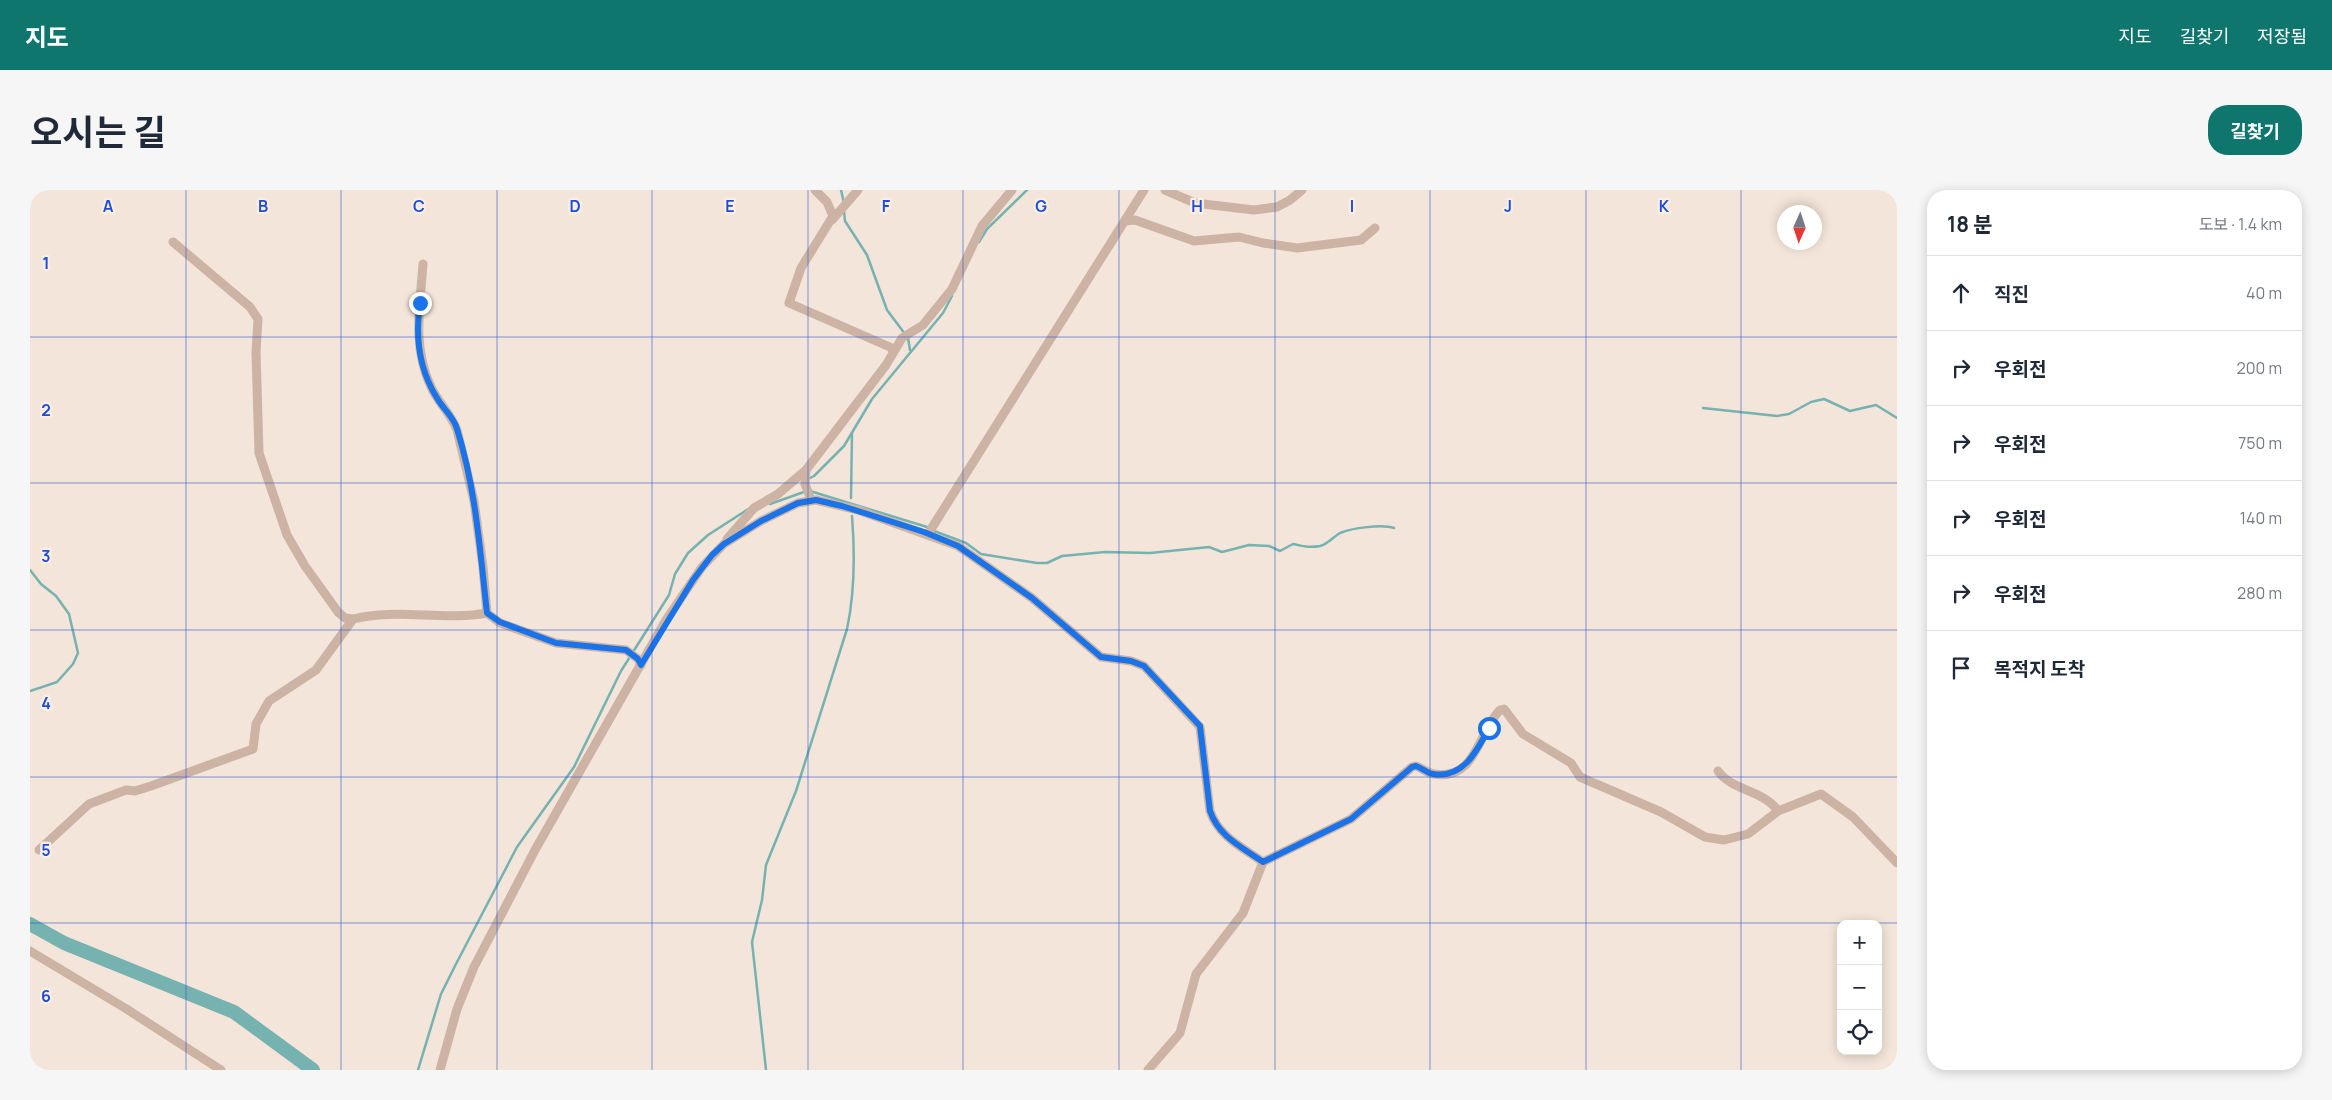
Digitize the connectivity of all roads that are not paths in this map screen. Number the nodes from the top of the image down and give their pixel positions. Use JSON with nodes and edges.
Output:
{"nodes":[{"id":1,"x":815,"y":190,"type":"edge"},
{"id":2,"x":858,"y":190,"type":"edge"},
{"id":3,"x":1012,"y":190,"type":"edge"},
{"id":4,"x":1144,"y":190,"type":"edge"},
{"id":5,"x":1165,"y":190,"type":"edge"},
{"id":6,"x":1302,"y":190,"type":"edge"},
{"id":7,"x":832,"y":220,"type":"junction"},
{"id":8,"x":1125,"y":221,"type":"junction"},
{"id":9,"x":1375,"y":228,"type":"dead end"},
{"id":10,"x":173,"y":242,"type":"dead end"},
{"id":11,"x":423,"y":264,"type":"dead end"},
{"id":12,"x":893,"y":352,"type":"junction"},
{"id":13,"x":806,"y":470,"type":"junction"},
{"id":14,"x":811,"y":500,"type":"junction"},
{"id":15,"x":928,"y":534,"type":"junction"},
{"id":16,"x":724,"y":544,"type":"junction"},
{"id":17,"x":487,"y":613,"type":"junction"},
{"id":18,"x":353,"y":619,"type":"junction"},
{"id":19,"x":641,"y":665,"type":"junction"},
{"id":20,"x":1718,"y":771,"type":"dead end"},
{"id":21,"x":1778,"y":811,"type":"junction"},
{"id":22,"x":39,"y":850,"type":"dead end"},
{"id":23,"x":1263,"y":862,"type":"junction"},
{"id":24,"x":1897,"y":864,"type":"edge"},
{"id":25,"x":30,"y":951,"type":"edge"},
{"id":26,"x":221,"y":1070,"type":"edge"},
{"id":27,"x":440,"y":1070,"type":"edge"},
{"id":28,"x":1148,"y":1070,"type":"edge"}],
"edges":[{"from":1,"to":7,"type":"street"},
{"from":2,"to":7,"type":"street"},
{"from":3,"to":12,"type":"street"},
{"from":4,"to":8,"type":"street"},
{"from":5,"to":6,"type":"street"},
{"from":7,"to":12,"type":"street"},
{"from":8,"to":9,"type":"street"},
{"from":8,"to":15,"type":"street"},
{"from":10,"to":18,"type":"street"},
{"from":11,"to":17,"type":"street"},
{"from":12,"to":13,"type":"street"},
{"from":13,"to":14,"type":"street"},
{"from":13,"to":16,"type":"street"},
{"from":14,"to":15,"type":"street"},
{"from":14,"to":16,"type":"street"},
{"from":15,"to":23,"type":"street"},
{"from":16,"to":19,"type":"street"},
{"from":17,"to":18,"type":"street"},
{"from":17,"to":19,"type":"street"},
{"from":18,"to":22,"type":"street"},
{"from":19,"to":27,"type":"street"},
{"from":20,"to":21,"type":"street"},
{"from":21,"to":23,"type":"street"},
{"from":21,"to":24,"type":"street"},
{"from":23,"to":28,"type":"street"},
{"from":25,"to":26,"type":"street"}]}
